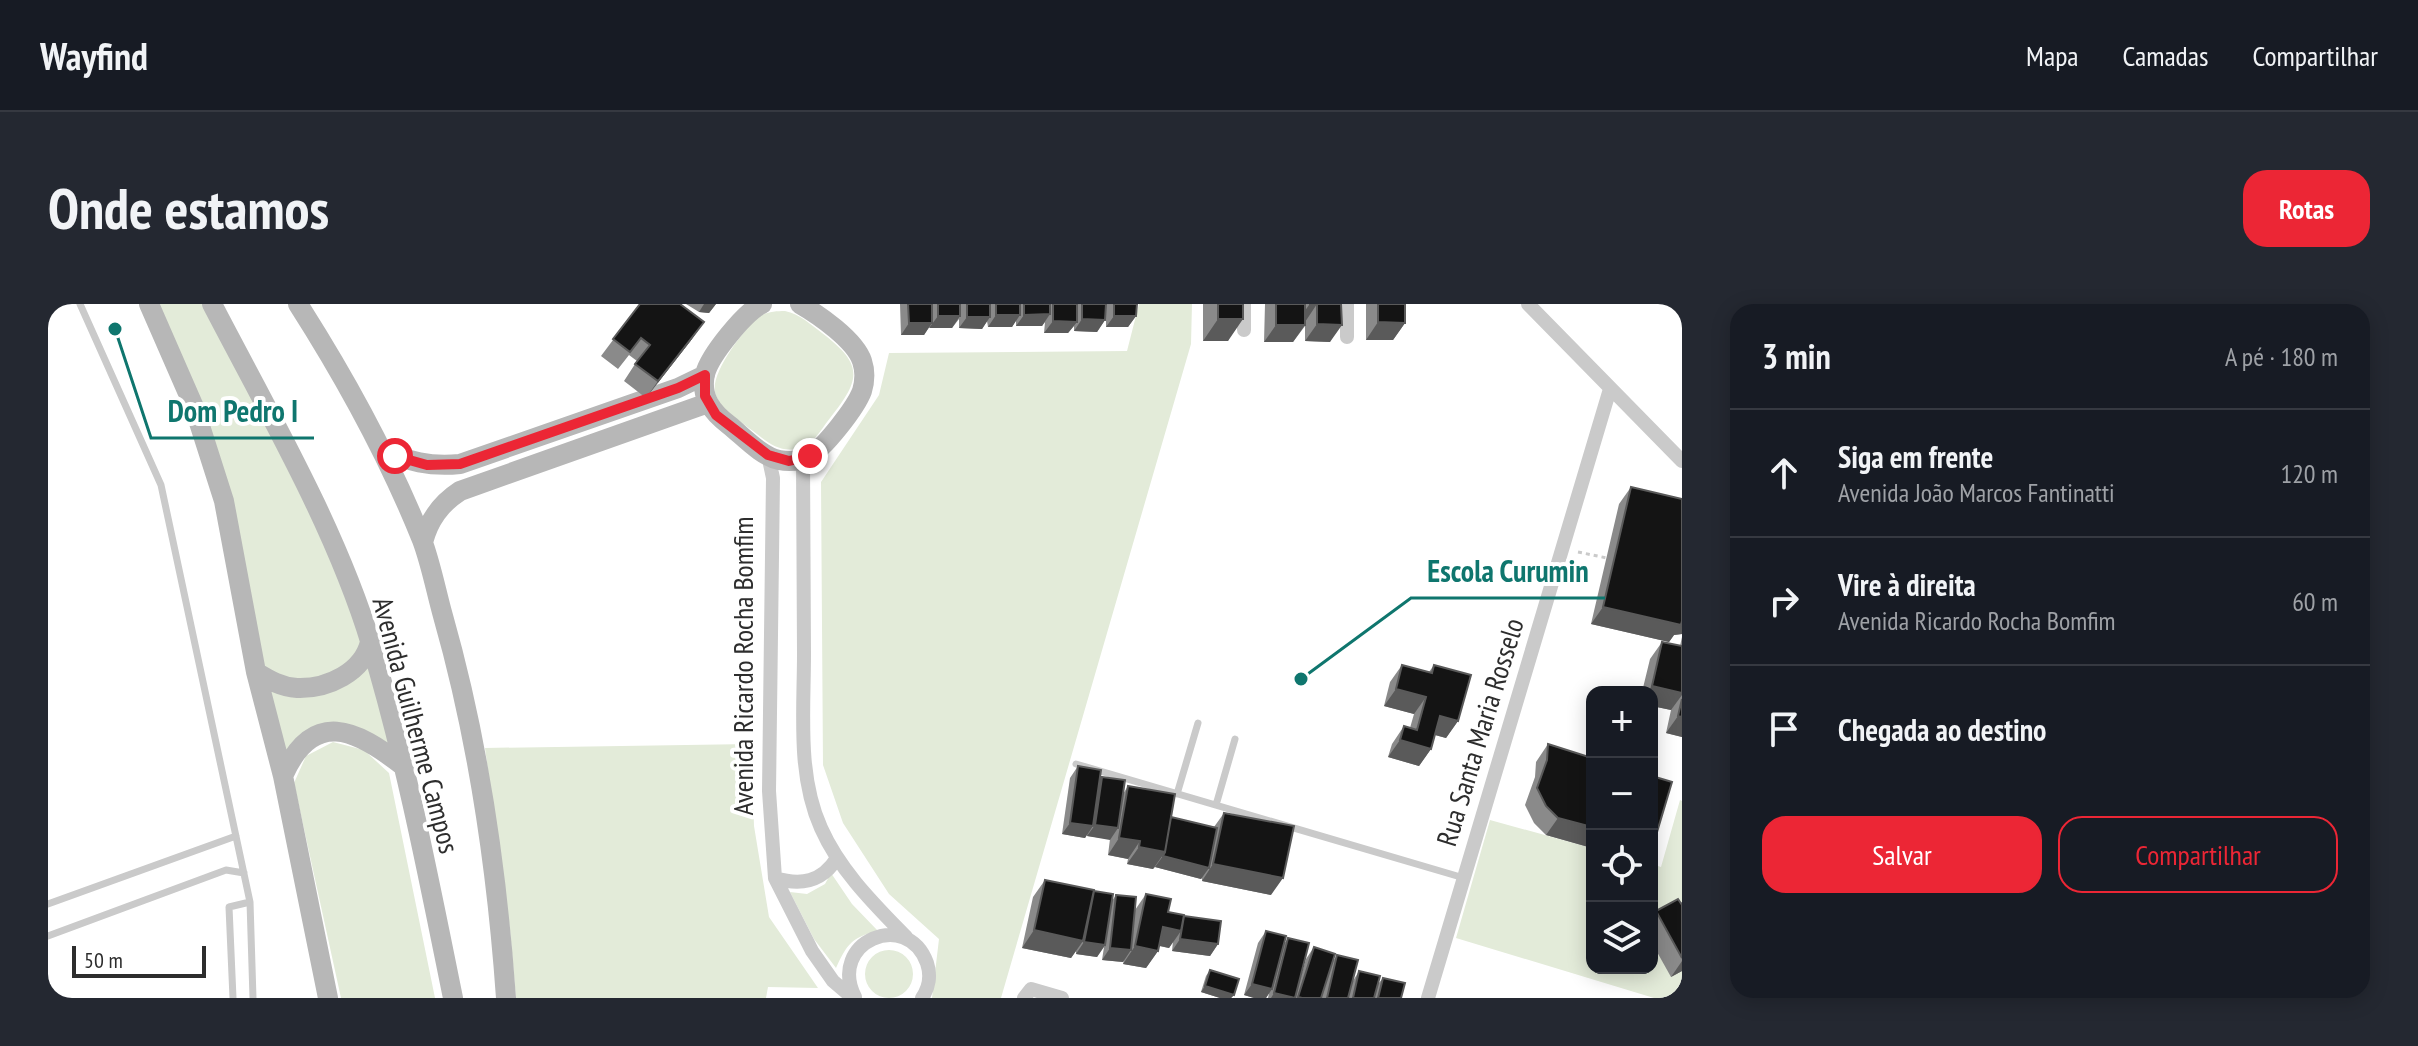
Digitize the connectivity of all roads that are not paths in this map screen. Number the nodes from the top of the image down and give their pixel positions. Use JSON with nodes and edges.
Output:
{"nodes":[{"id":1,"x":80,"y":304,"type":"edge"},
{"id":2,"x":149,"y":304,"type":"edge"},
{"id":3,"x":212,"y":304,"type":"edge"},
{"id":4,"x":298,"y":304,"type":"edge"},
{"id":5,"x":762,"y":304,"type":"edge"},
{"id":6,"x":801,"y":304,"type":"edge"},
{"id":7,"x":1244,"y":304,"type":"edge"},
{"id":8,"x":1347,"y":304,"type":"edge"},
{"id":9,"x":1528,"y":304,"type":"edge"},
{"id":10,"x":1244,"y":330,"type":"edge"},
{"id":11,"x":1347,"y":337,"type":"dead end"},
{"id":12,"x":705,"y":375,"type":"junction"},
{"id":13,"x":1610,"y":389,"type":"junction"},
{"id":14,"x":708,"y":403,"type":"junction"},
{"id":15,"x":381,"y":448,"type":"junction"},
{"id":16,"x":768,"y":455,"type":"junction"},
{"id":17,"x":803,"y":459,"type":"junction"},
{"id":18,"x":1682,"y":461,"type":"edge"},
{"id":19,"x":423,"y":542,"type":"junction"},
{"id":20,"x":370,"y":642,"type":"junction"},
{"id":21,"x":256,"y":672,"type":"junction"},
{"id":22,"x":1198,"y":723,"type":"dead end"},
{"id":23,"x":1235,"y":739,"type":"dead end"},
{"id":24,"x":1076,"y":764,"type":"edge"},
{"id":25,"x":403,"y":766,"type":"junction"},
{"id":26,"x":283,"y":776,"type":"junction"},
{"id":27,"x":1177,"y":794,"type":"junction"},
{"id":28,"x":1216,"y":805,"type":"junction"},
{"id":29,"x":236,"y":836,"type":"junction"},
{"id":30,"x":837,"y":858,"type":"junction"},
{"id":31,"x":244,"y":873,"type":"junction"},
{"id":32,"x":775,"y":878,"type":"junction"},
{"id":33,"x":1464,"y":878,"type":"junction"},
{"id":34,"x":250,"y":902,"type":"junction"},
{"id":35,"x":48,"y":904,"type":"edge"},
{"id":36,"x":48,"y":936,"type":"edge"},
{"id":37,"x":907,"y":938,"type":"junction"},
{"id":38,"x":1028,"y":993,"type":"edge"},
{"id":39,"x":233,"y":998,"type":"edge"},
{"id":40,"x":253,"y":998,"type":"edge"},
{"id":41,"x":328,"y":998,"type":"edge"},
{"id":42,"x":453,"y":998,"type":"edge"},
{"id":43,"x":506,"y":998,"type":"edge"},
{"id":44,"x":855,"y":998,"type":"edge"},
{"id":45,"x":922,"y":998,"type":"edge"},
{"id":46,"x":1062,"y":998,"type":"edge"},
{"id":47,"x":1428,"y":998,"type":"edge"}],
"edges":[{"from":1,"to":29,"type":"lane"},
{"from":2,"to":21,"type":"street"},
{"from":3,"to":20,"type":"street","name":"Avenida Guilherme Campos"},
{"from":4,"to":15,"type":"street"},
{"from":5,"to":12,"type":"street"},
{"from":6,"to":17,"type":"street"},
{"from":7,"to":10,"type":"street"},
{"from":8,"to":11,"type":"street"},
{"from":9,"to":13,"type":"street"},
{"from":12,"to":14,"type":"street"},
{"from":12,"to":15,"type":"street"},
{"from":13,"to":18,"type":"street"},
{"from":13,"to":33,"type":"street","name":"Rua Santa Maria Rosselo"},
{"from":14,"to":16,"type":"street"},
{"from":14,"to":19,"type":"street"},
{"from":15,"to":19,"type":"street"},
{"from":16,"to":17,"type":"street"},
{"from":16,"to":32,"type":"street","name":"Avenida Ricardo Rocha Bomfim"},
{"from":17,"to":30,"type":"street"},
{"from":19,"to":43,"type":"street"},
{"from":20,"to":21,"type":"street"},
{"from":20,"to":25,"type":"street","name":"Avenida Guilherme Campos"},
{"from":21,"to":26,"type":"street"},
{"from":22,"to":27,"type":"lane"},
{"from":23,"to":28,"type":"lane"},
{"from":24,"to":27,"type":"lane"},
{"from":25,"to":26,"type":"street"},
{"from":25,"to":42,"type":"street","name":"Avenida Guilherme Campos"},
{"from":26,"to":41,"type":"street"},
{"from":27,"to":28,"type":"lane"},
{"from":28,"to":33,"type":"lane"},
{"from":29,"to":31,"type":"lane"},
{"from":29,"to":35,"type":"lane"},
{"from":30,"to":32,"type":"street"},
{"from":30,"to":37,"type":"street"},
{"from":31,"to":34,"type":"lane"},
{"from":31,"to":36,"type":"lane"},
{"from":32,"to":44,"type":"street","name":"Avenida Ricardo Rocha Bomfim"},
{"from":33,"to":47,"type":"street","name":"Rua Santa Maria Rosselo"},
{"from":34,"to":39,"type":"lane"},
{"from":34,"to":40,"type":"lane"},
{"from":37,"to":44,"type":"street","name":"Avenida Ricardo Rocha Bomfim"},
{"from":37,"to":45,"type":"street"},
{"from":38,"to":46,"type":"street"}]}
